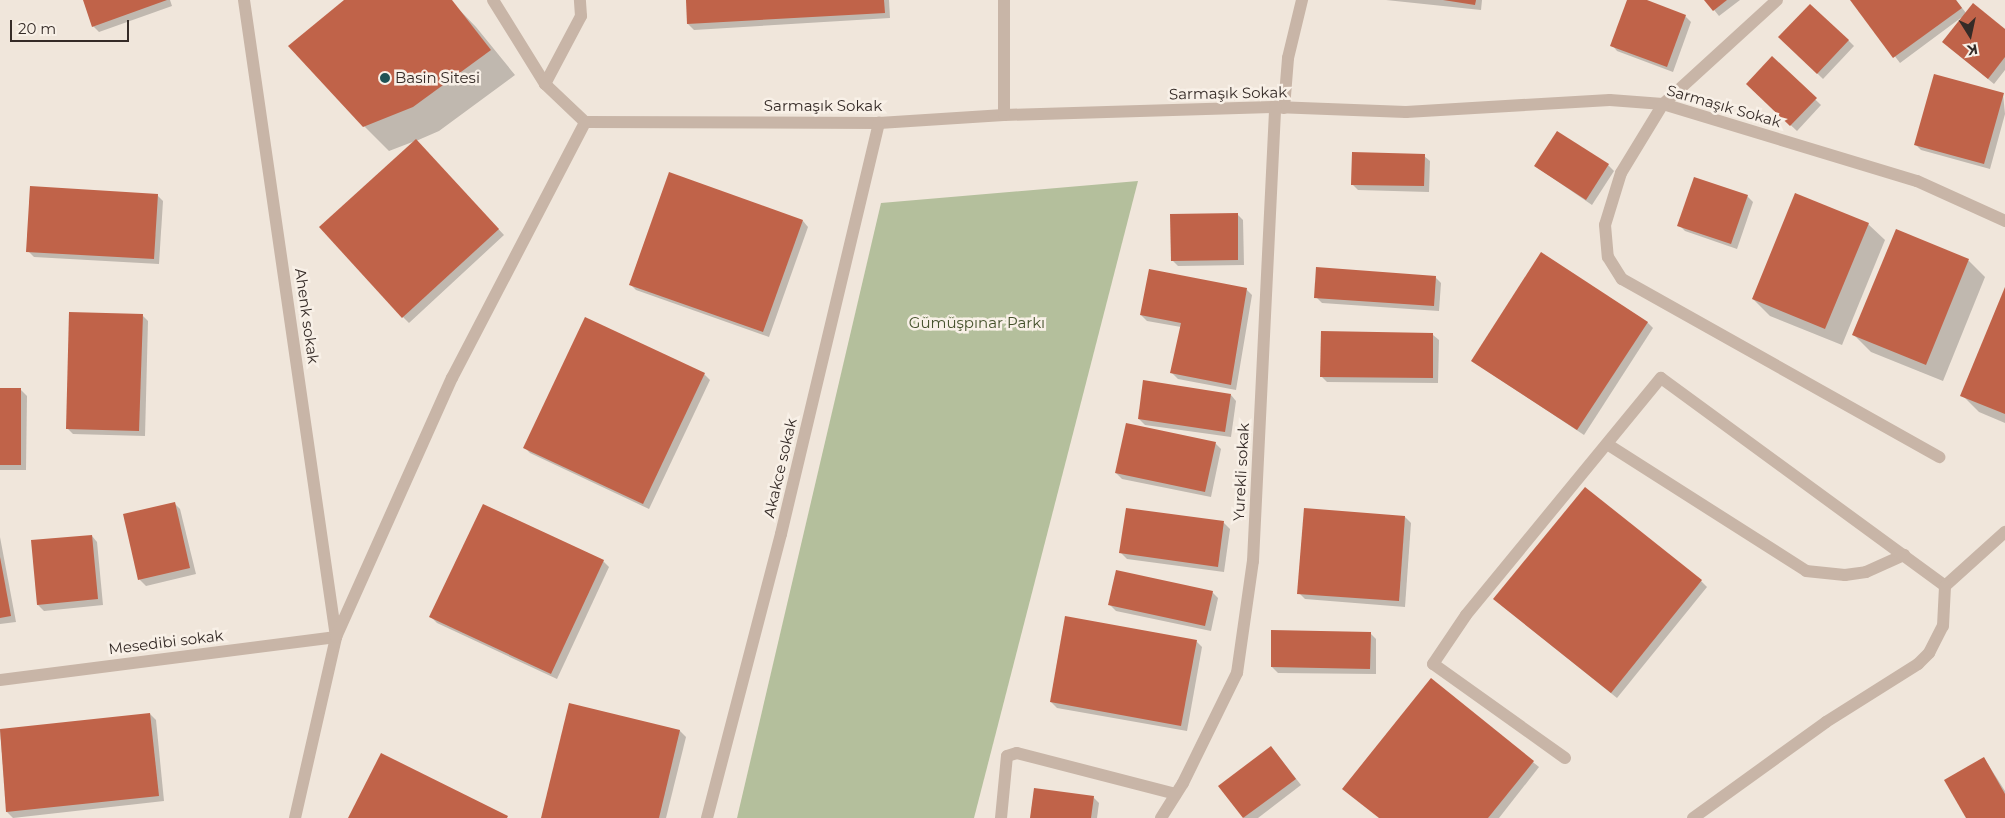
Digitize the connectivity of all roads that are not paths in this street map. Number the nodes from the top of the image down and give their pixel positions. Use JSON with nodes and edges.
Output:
{"nodes":[{"id":1,"x":244,"y":0,"type":"edge"},
{"id":2,"x":493,"y":0,"type":"edge"},
{"id":3,"x":580,"y":0,"type":"edge"},
{"id":4,"x":1004,"y":0,"type":"edge"},
{"id":5,"x":1302,"y":0,"type":"edge"},
{"id":6,"x":1777,"y":0,"type":"edge"},
{"id":7,"x":545,"y":84,"type":"junction"},
{"id":8,"x":1663,"y":104,"type":"junction"},
{"id":9,"x":1280,"y":108,"type":"junction"},
{"id":10,"x":1004,"y":115,"type":"junction"},
{"id":11,"x":585,"y":122,"type":"junction"},
{"id":12,"x":879,"y":123,"type":"junction"},
{"id":13,"x":2005,"y":221,"type":"edge"},
{"id":14,"x":1607,"y":444,"type":"junction"},
{"id":15,"x":1939,"y":457,"type":"dead end"},
{"id":16,"x":2005,"y":532,"type":"edge"},
{"id":17,"x":1904,"y":556,"type":"junction"},
{"id":18,"x":1945,"y":586,"type":"junction"},
{"id":19,"x":336,"y":637,"type":"junction"},
{"id":20,"x":0,"y":680,"type":"edge"},
{"id":21,"x":1565,"y":758,"type":"dead end"},
{"id":22,"x":1176,"y":794,"type":"junction"},
{"id":23,"x":295,"y":818,"type":"edge"},
{"id":24,"x":708,"y":818,"type":"edge"},
{"id":25,"x":1001,"y":818,"type":"edge"},
{"id":26,"x":1161,"y":818,"type":"edge"},
{"id":27,"x":1693,"y":818,"type":"edge"}],
"edges":[{"from":1,"to":19,"type":"street","name":"Ahenk sokak"},
{"from":2,"to":7,"type":"street"},
{"from":3,"to":7,"type":"street"},
{"from":4,"to":10,"type":"street"},
{"from":5,"to":9,"type":"street","name":"Yurekli sokak"},
{"from":6,"to":8,"type":"street"},
{"from":7,"to":11,"type":"street"},
{"from":8,"to":9,"type":"street","name":"Sarmaşık Sokak"},
{"from":8,"to":13,"type":"street","name":"Sarmaşık Sokak"},
{"from":8,"to":15,"type":"street"},
{"from":9,"to":10,"type":"street","name":"Sarmaşık Sokak"},
{"from":9,"to":22,"type":"street","name":"Yurekli sokak"},
{"from":10,"to":12,"type":"street","name":"Sarmaşık Sokak"},
{"from":11,"to":12,"type":"street","name":"Sarmaşık Sokak"},
{"from":11,"to":19,"type":"street"},
{"from":12,"to":24,"type":"street","name":"Akakce sokak"},
{"from":14,"to":17,"type":"street"},
{"from":14,"to":17,"type":"street"},
{"from":14,"to":21,"type":"street"},
{"from":16,"to":18,"type":"street"},
{"from":17,"to":18,"type":"street"},
{"from":18,"to":27,"type":"street"},
{"from":19,"to":20,"type":"street","name":"Mesedibi sokak"},
{"from":19,"to":23,"type":"street"},
{"from":22,"to":25,"type":"street"},
{"from":22,"to":26,"type":"street","name":"Yurekli sokak"}]}
